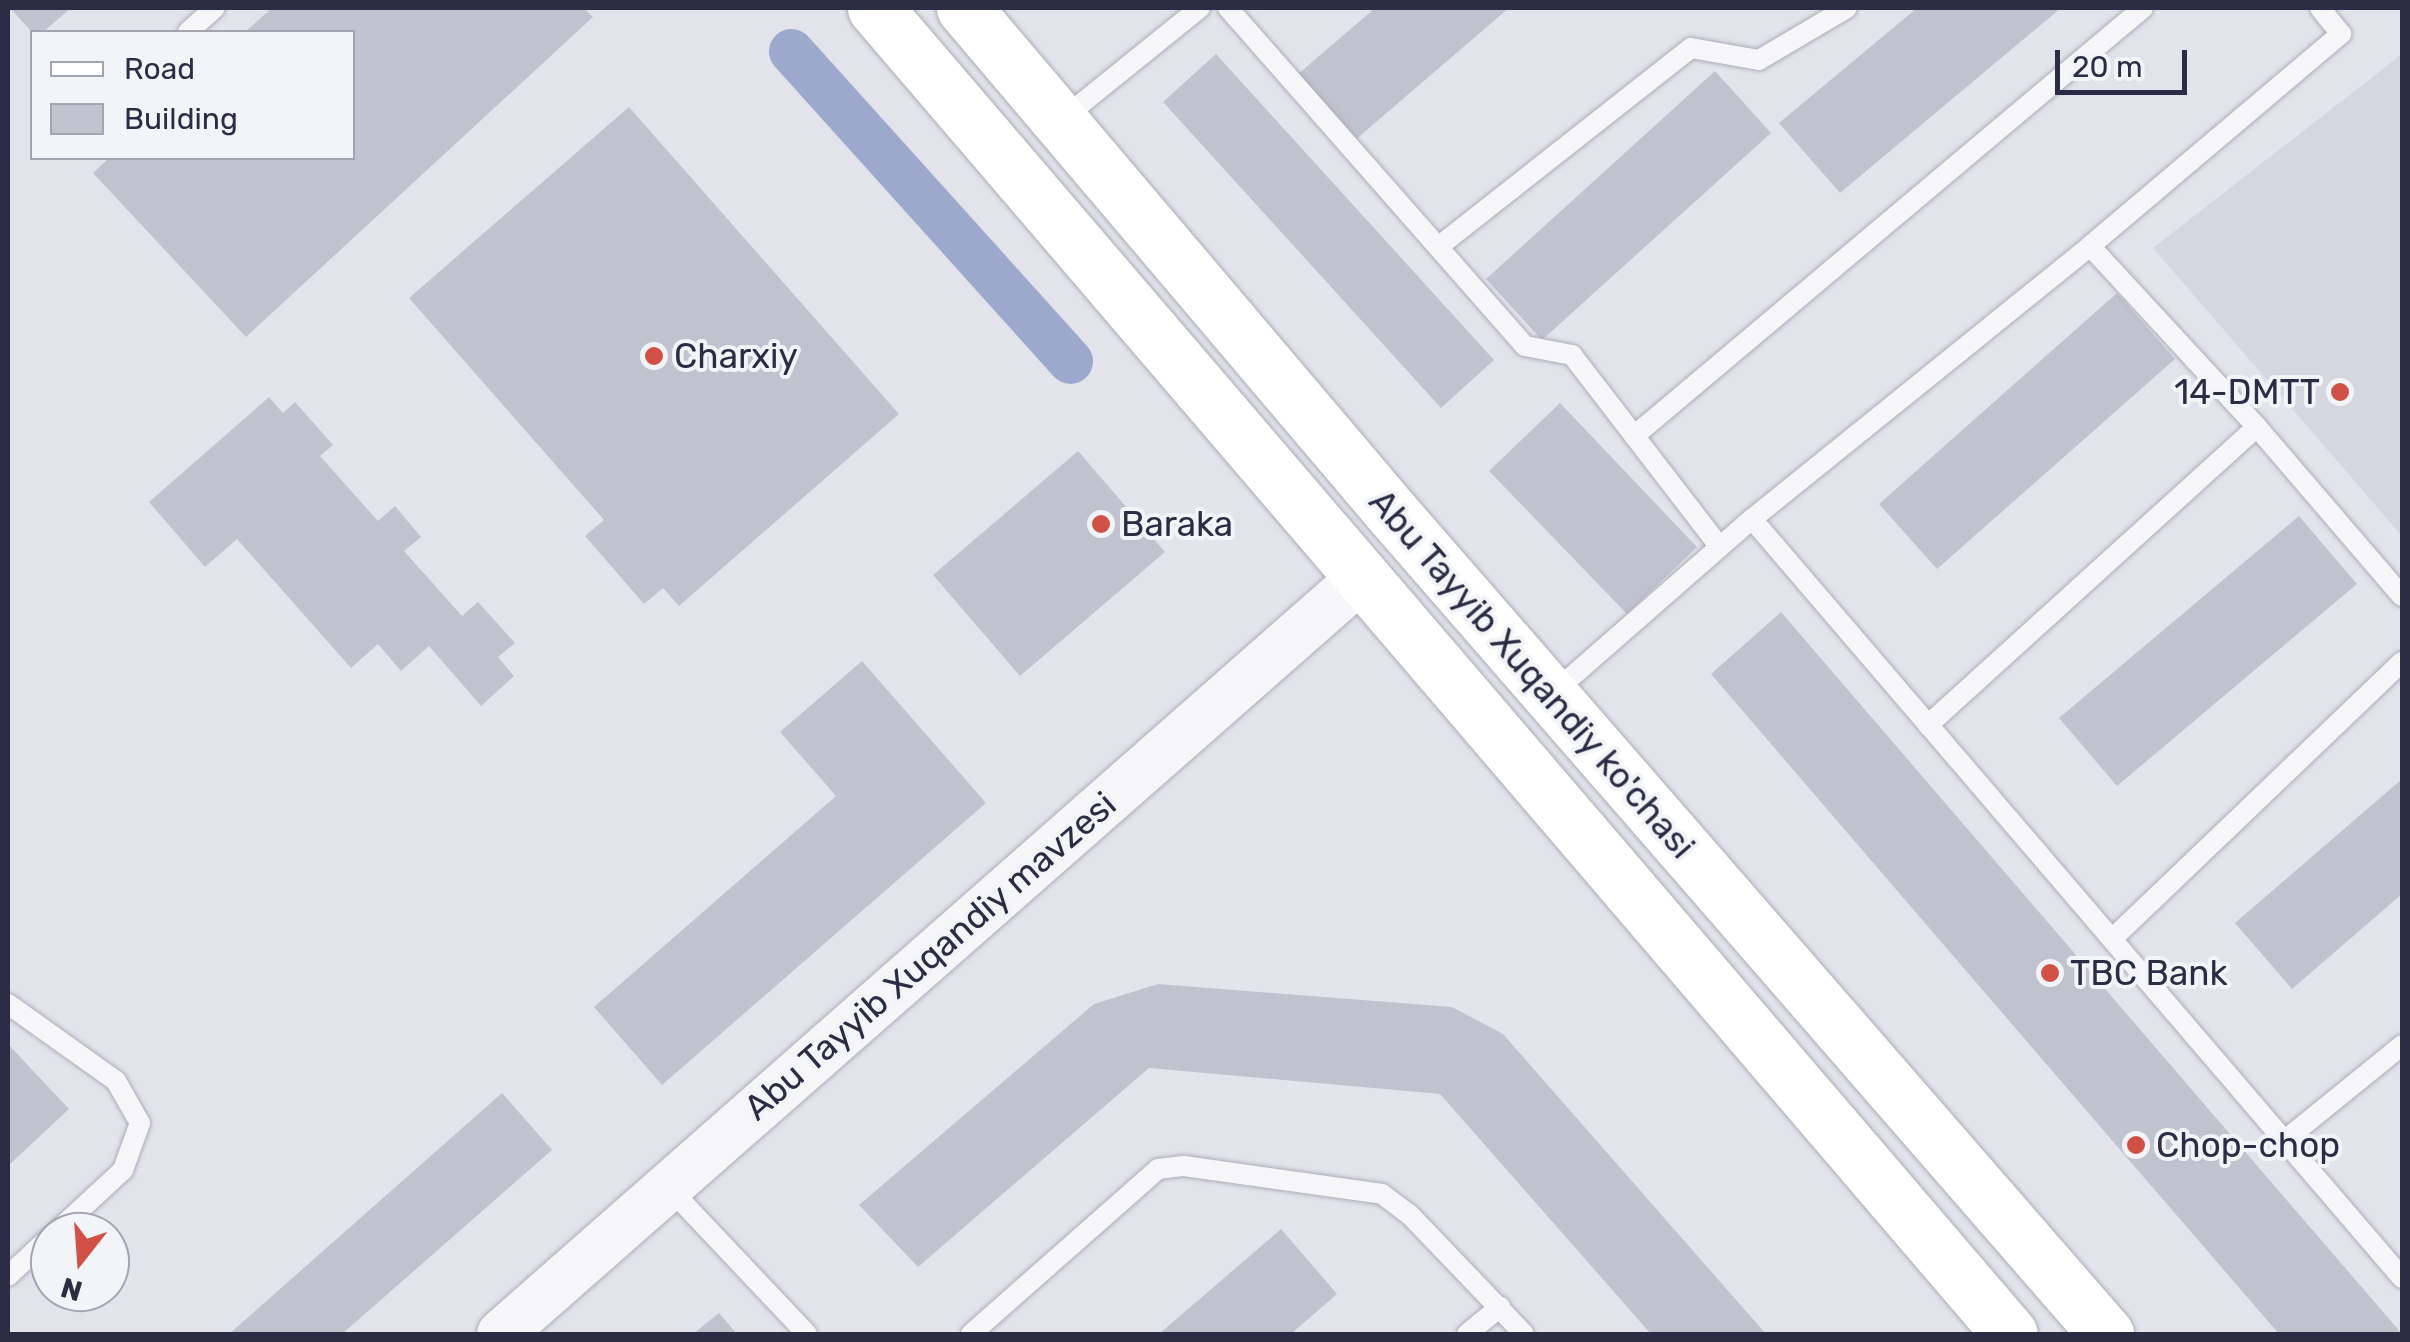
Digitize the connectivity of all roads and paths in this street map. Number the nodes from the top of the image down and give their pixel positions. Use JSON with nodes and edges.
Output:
{"nodes":[{"id":1,"x":215,"y":8,"type":"edge"},
{"id":2,"x":875,"y":8,"type":"edge"},
{"id":3,"x":964,"y":8,"type":"edge"},
{"id":4,"x":1200,"y":8,"type":"edge"},
{"id":5,"x":1228,"y":8,"type":"edge"},
{"id":6,"x":1847,"y":8,"type":"edge"},
{"id":7,"x":2143,"y":8,"type":"edge"},
{"id":8,"x":2320,"y":8,"type":"edge"},
{"id":9,"x":190,"y":30,"type":"edge"},
{"id":10,"x":1060,"y":121,"type":"junction"},
{"id":11,"x":2090,"y":246,"type":"junction"},
{"id":12,"x":1438,"y":247,"type":"junction"},
{"id":13,"x":2257,"y":426,"type":"junction"},
{"id":14,"x":1634,"y":436,"type":"junction"},
{"id":15,"x":1752,"y":519,"type":"junction"},
{"id":16,"x":1720,"y":547,"type":"junction"},
{"id":17,"x":1360,"y":580,"type":"junction"},
{"id":18,"x":2402,"y":596,"type":"edge"},
{"id":19,"x":2402,"y":662,"type":"edge"},
{"id":20,"x":1550,"y":696,"type":"junction"},
{"id":21,"x":1928,"y":725,"type":"junction"},
{"id":22,"x":2112,"y":940,"type":"junction"},
{"id":23,"x":8,"y":1004,"type":"edge"},
{"id":24,"x":2402,"y":1046,"type":"edge"},
{"id":25,"x":2284,"y":1140,"type":"junction"},
{"id":26,"x":666,"y":1186,"type":"junction"},
{"id":27,"x":78,"y":1212,"type":"edge"},
{"id":28,"x":30,"y":1256,"type":"edge"},
{"id":29,"x":8,"y":1276,"type":"edge"},
{"id":30,"x":2402,"y":1278,"type":"edge"},
{"id":31,"x":1500,"y":1306,"type":"junction"},
{"id":32,"x":501,"y":1334,"type":"edge"},
{"id":33,"x":807,"y":1334,"type":"edge"},
{"id":34,"x":971,"y":1334,"type":"edge"},
{"id":35,"x":1467,"y":1334,"type":"edge"},
{"id":36,"x":1524,"y":1334,"type":"edge"},
{"id":37,"x":2010,"y":1334,"type":"edge"},
{"id":38,"x":2106,"y":1334,"type":"edge"}],
"edges":[{"from":1,"to":9,"type":"lane"},
{"from":2,"to":17,"type":"main road"},
{"from":3,"to":10,"type":"main road","name":"Abu Tayyib Xuqandiy ko'chasi"},
{"from":4,"to":10,"type":"lane"},
{"from":5,"to":12,"type":"lane"},
{"from":6,"to":12,"type":"lane"},
{"from":7,"to":14,"type":"lane"},
{"from":8,"to":11,"type":"lane"},
{"from":10,"to":20,"type":"main road","name":"Abu Tayyib Xuqandiy ko'chasi"},
{"from":11,"to":13,"type":"lane"},
{"from":11,"to":15,"type":"lane"},
{"from":12,"to":14,"type":"lane"},
{"from":13,"to":18,"type":"lane"},
{"from":13,"to":21,"type":"lane"},
{"from":14,"to":16,"type":"lane"},
{"from":15,"to":16,"type":"lane"},
{"from":15,"to":21,"type":"lane"},
{"from":16,"to":20,"type":"lane"},
{"from":17,"to":26,"type":"street","name":"Abu Tayyib Xuqandiy mavzesi"},
{"from":17,"to":37,"type":"main road"},
{"from":19,"to":22,"type":"lane"},
{"from":20,"to":38,"type":"main road","name":"Abu Tayyib Xuqandiy ko'chasi"},
{"from":21,"to":22,"type":"lane"},
{"from":22,"to":25,"type":"lane"},
{"from":23,"to":27,"type":"lane"},
{"from":24,"to":25,"type":"lane"},
{"from":25,"to":30,"type":"lane"},
{"from":26,"to":32,"type":"street","name":"Abu Tayyib Xuqandiy mavzesi"},
{"from":26,"to":33,"type":"lane"},
{"from":28,"to":29,"type":"lane"},
{"from":31,"to":34,"type":"lane"},
{"from":31,"to":35,"type":"lane"},
{"from":31,"to":36,"type":"lane"}]}
